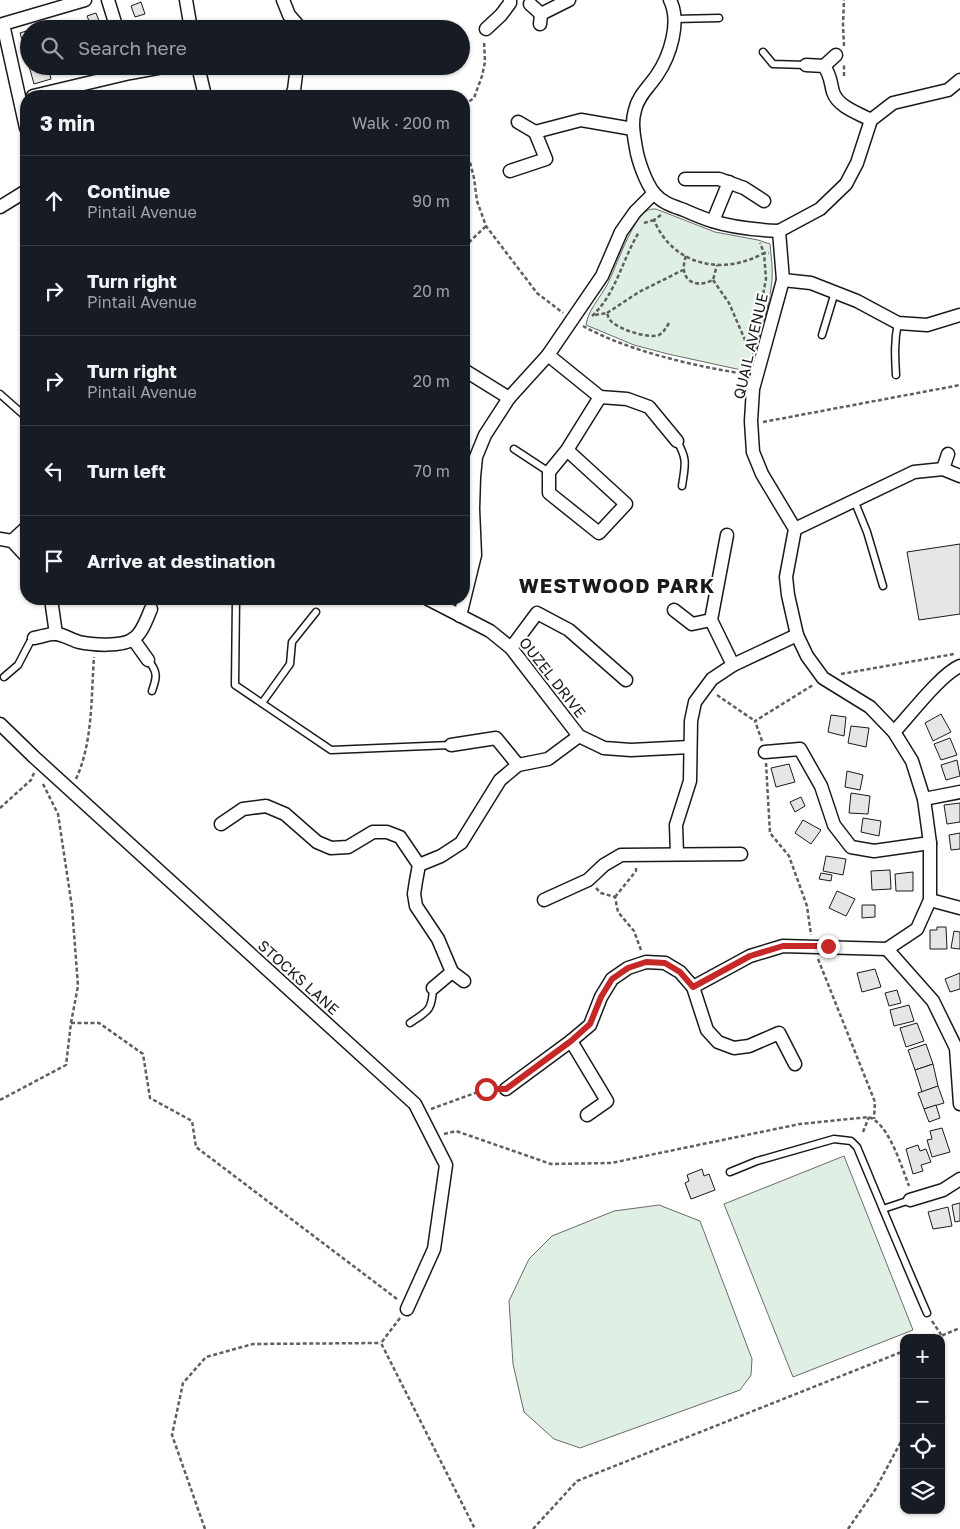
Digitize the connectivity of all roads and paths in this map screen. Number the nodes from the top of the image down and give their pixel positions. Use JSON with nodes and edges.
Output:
{"nodes":[{"id":1,"x":85,"y":0,"type":"edge"},
{"id":2,"x":108,"y":0,"type":"edge"},
{"id":3,"x":186,"y":0,"type":"edge"},
{"id":4,"x":283,"y":0,"type":"edge"},
{"id":5,"x":510,"y":0,"type":"edge"},
{"id":6,"x":569,"y":0,"type":"edge"},
{"id":7,"x":670,"y":0,"type":"edge"},
{"id":8,"x":530,"y":4,"type":"dead end"},
{"id":9,"x":719,"y":18,"type":"dead end"},
{"id":10,"x":674,"y":19,"type":"junction"},
{"id":11,"x":114,"y":20,"type":"edge"},
{"id":12,"x":189,"y":20,"type":"edge"},
{"id":13,"x":293,"y":20,"type":"edge"},
{"id":14,"x":486,"y":29,"type":"joint"},
{"id":15,"x":763,"y":52,"type":"dead end"},
{"id":16,"x":836,"y":55,"type":"dead end"},
{"id":17,"x":806,"y":65,"type":"joint"},
{"id":18,"x":824,"y":66,"type":"junction"},
{"id":19,"x":111,"y":75,"type":"edge"},
{"id":20,"x":200,"y":75,"type":"edge"},
{"id":21,"x":296,"y":75,"type":"edge"},
{"id":22,"x":960,"y":80,"type":"edge"},
{"id":23,"x":24,"y":90,"type":"edge"},
{"id":24,"x":56,"y":90,"type":"edge"},
{"id":25,"x":204,"y":90,"type":"edge"},
{"id":26,"x":294,"y":90,"type":"edge"},
{"id":27,"x":470,"y":101,"type":"edge"},
{"id":28,"x":871,"y":120,"type":"junction"},
{"id":29,"x":518,"y":122,"type":"dead end"},
{"id":30,"x":633,"y":129,"type":"junction"},
{"id":31,"x":535,"y":132,"type":"junction"},
{"id":32,"x":470,"y":162,"type":"edge"},
{"id":33,"x":510,"y":171,"type":"dead end"},
{"id":34,"x":685,"y":179,"type":"dead end"},
{"id":35,"x":729,"y":182,"type":"junction"},
{"id":36,"x":654,"y":193,"type":"junction"},
{"id":37,"x":20,"y":195,"type":"edge"},
{"id":38,"x":764,"y":201,"type":"dead end"},
{"id":39,"x":671,"y":205,"type":"junction"},
{"id":40,"x":0,"y":207,"type":"edge"},
{"id":41,"x":654,"y":220,"type":"junction"},
{"id":42,"x":713,"y":221,"type":"junction"},
{"id":43,"x":486,"y":226,"type":"junction"},
{"id":44,"x":753,"y":229,"type":"junction"},
{"id":45,"x":779,"y":232,"type":"junction"},
{"id":46,"x":470,"y":241,"type":"edge"},
{"id":47,"x":764,"y":253,"type":"junction"},
{"id":48,"x":686,"y":256,"type":"junction"},
{"id":49,"x":717,"y":266,"type":"junction"},
{"id":50,"x":683,"y":270,"type":"junction"},
{"id":51,"x":713,"y":280,"type":"junction"},
{"id":52,"x":783,"y":280,"type":"junction"},
{"id":53,"x":835,"y":292,"type":"junction"},
{"id":54,"x":761,"y":306,"type":"dead end"},
{"id":55,"x":607,"y":313,"type":"junction"},
{"id":56,"x":593,"y":315,"type":"junction"},
{"id":57,"x":960,"y":315,"type":"edge"},
{"id":58,"x":589,"y":318,"type":"dead end"},
{"id":59,"x":578,"y":322,"type":"junction"},
{"id":60,"x":669,"y":323,"type":"dead end"},
{"id":61,"x":898,"y":323,"type":"junction"},
{"id":62,"x":756,"y":324,"type":"dead end"},
{"id":63,"x":822,"y":335,"type":"dead end"},
{"id":64,"x":750,"y":345,"type":"junction"},
{"id":65,"x":752,"y":351,"type":"dead end"},
{"id":66,"x":548,"y":355,"type":"junction"},
{"id":67,"x":470,"y":374,"type":"edge"},
{"id":68,"x":751,"y":374,"type":"dead end"},
{"id":69,"x":896,"y":375,"type":"dead end"},
{"id":70,"x":960,"y":385,"type":"edge"},
{"id":71,"x":0,"y":394,"type":"edge"},
{"id":72,"x":600,"y":397,"type":"junction"},
{"id":73,"x":509,"y":398,"type":"junction"},
{"id":74,"x":20,"y":412,"type":"edge"},
{"id":75,"x":751,"y":424,"type":"junction"},
{"id":76,"x":678,"y":441,"type":"joint"},
{"id":77,"x":514,"y":450,"type":"dead end"},
{"id":78,"x":567,"y":450,"type":"junction"},
{"id":79,"x":948,"y":454,"type":"dead end"},
{"id":80,"x":943,"y":469,"type":"junction"},
{"id":81,"x":549,"y":472,"type":"junction"},
{"id":82,"x":960,"y":476,"type":"edge"},
{"id":83,"x":682,"y":486,"type":"dead end"},
{"id":84,"x":854,"y":500,"type":"junction"},
{"id":85,"x":795,"y":529,"type":"junction"},
{"id":86,"x":20,"y":532,"type":"edge"},
{"id":87,"x":727,"y":535,"type":"dead end"},
{"id":88,"x":6,"y":540,"type":"edge"},
{"id":89,"x":20,"y":551,"type":"edge"},
{"id":90,"x":470,"y":575,"type":"edge"},
{"id":91,"x":883,"y":586,"type":"dead end"},
{"id":92,"x":52,"y":605,"type":"edge"},
{"id":93,"x":236,"y":605,"type":"edge"},
{"id":94,"x":439,"y":605,"type":"edge"},
{"id":95,"x":463,"y":605,"type":"edge"},
{"id":96,"x":152,"y":607,"type":"dead end"},
{"id":97,"x":674,"y":610,"type":"dead end"},
{"id":98,"x":316,"y":612,"type":"dead end"},
{"id":99,"x":460,"y":616,"type":"junction"},
{"id":100,"x":710,"y":620,"type":"junction"},
{"id":101,"x":56,"y":634,"type":"junction"},
{"id":102,"x":797,"y":635,"type":"junction"},
{"id":103,"x":34,"y":638,"type":"joint"},
{"id":104,"x":133,"y":639,"type":"junction"},
{"id":105,"x":94,"y":644,"type":"junction"},
{"id":106,"x":512,"y":648,"type":"junction"},
{"id":107,"x":960,"y":652,"type":"edge"},
{"id":108,"x":148,"y":660,"type":"joint"},
{"id":109,"x":733,"y":665,"type":"junction"},
{"id":110,"x":960,"y":666,"type":"edge"},
{"id":111,"x":4,"y":677,"type":"dead end"},
{"id":112,"x":823,"y":678,"type":"junction"},
{"id":113,"x":626,"y":680,"type":"dead end"},
{"id":114,"x":706,"y":686,"type":"junction"},
{"id":115,"x":152,"y":691,"type":"dead end"},
{"id":116,"x":262,"y":703,"type":"junction"},
{"id":117,"x":755,"y":721,"type":"junction"},
{"id":118,"x":0,"y":724,"type":"edge"},
{"id":119,"x":894,"y":732,"type":"junction"},
{"id":120,"x":579,"y":736,"type":"junction"},
{"id":121,"x":451,"y":745,"type":"joint"},
{"id":122,"x":690,"y":747,"type":"junction"},
{"id":123,"x":765,"y":752,"type":"junction"},
{"id":124,"x":518,"y":765,"type":"junction"},
{"id":125,"x":960,"y":792,"type":"edge"},
{"id":126,"x":73,"y":793,"type":"junction"},
{"id":127,"x":924,"y":798,"type":"junction"},
{"id":128,"x":0,"y":808,"type":"edge"},
{"id":129,"x":221,"y":824,"type":"dead end"},
{"id":130,"x":930,"y":843,"type":"junction"},
{"id":131,"x":677,"y":854,"type":"junction"},
{"id":132,"x":741,"y":854,"type":"dead end"},
{"id":133,"x":636,"y":855,"type":"junction"},
{"id":134,"x":419,"y":865,"type":"junction"},
{"id":135,"x":588,"y":880,"type":"junction"},
{"id":136,"x":615,"y":897,"type":"junction"},
{"id":137,"x":544,"y":900,"type":"dead end"},
{"id":138,"x":930,"y":900,"type":"junction"},
{"id":139,"x":960,"y":908,"type":"edge"},
{"id":140,"x":812,"y":946,"type":"junction"},
{"id":141,"x":887,"y":949,"type":"junction"},
{"id":142,"x":646,"y":962,"type":"junction"},
{"id":143,"x":452,"y":972,"type":"junction"},
{"id":144,"x":464,"y":981,"type":"dead end"},
{"id":145,"x":693,"y":987,"type":"junction"},
{"id":146,"x":433,"y":988,"type":"joint"},
{"id":147,"x":71,"y":1023,"type":"junction"},
{"id":148,"x":410,"y":1023,"type":"dead end"},
{"id":149,"x":571,"y":1041,"type":"junction"},
{"id":150,"x":958,"y":1047,"type":"edge"},
{"id":151,"x":795,"y":1064,"type":"dead end"},
{"id":152,"x":506,"y":1089,"type":"joint"},
{"id":153,"x":0,"y":1100,"type":"edge"},
{"id":154,"x":960,"y":1104,"type":"edge"},
{"id":155,"x":420,"y":1113,"type":"junction"},
{"id":156,"x":588,"y":1115,"type":"dead end"},
{"id":157,"x":869,"y":1117,"type":"junction"},
{"id":158,"x":874,"y":1119,"type":"junction"},
{"id":159,"x":863,"y":1132,"type":"dead end"},
{"id":160,"x":431,"y":1136,"type":"junction"},
{"id":161,"x":730,"y":1172,"type":"dead end"},
{"id":162,"x":960,"y":1179,"type":"edge"},
{"id":163,"x":913,"y":1199,"type":"junction"},
{"id":164,"x":883,"y":1209,"type":"junction"},
{"id":165,"x":407,"y":1309,"type":"junction"},
{"id":166,"x":927,"y":1313,"type":"joint"},
{"id":167,"x":960,"y":1328,"type":"edge"},
{"id":168,"x":941,"y":1334,"type":"edge"},
{"id":169,"x":945,"y":1335,"type":"edge"},
{"id":170,"x":381,"y":1343,"type":"junction"},
{"id":171,"x":900,"y":1353,"type":"edge"},
{"id":172,"x":900,"y":1443,"type":"edge"},
{"id":173,"x":205,"y":1529,"type":"edge"},
{"id":174,"x":475,"y":1529,"type":"edge"},
{"id":175,"x":533,"y":1529,"type":"edge"},
{"id":176,"x":848,"y":1529,"type":"edge"}],
"edges":[{"from":1,"to":23,"type":"street"},
{"from":2,"to":11,"type":"street"},
{"from":3,"to":12,"type":"street"},
{"from":4,"to":13,"type":"street"},
{"from":5,"to":14,"type":"street"},
{"from":6,"to":8,"type":"street"},
{"from":7,"to":10,"type":"street"},
{"from":9,"to":10,"type":"lane"},
{"from":10,"to":30,"type":"street"},
{"from":14,"to":27,"type":"path"},
{"from":15,"to":17,"type":"lane"},
{"from":16,"to":18,"type":"street"},
{"from":17,"to":18,"type":"street"},
{"from":18,"to":28,"type":"street"},
{"from":19,"to":24,"type":"street"},
{"from":20,"to":25,"type":"street"},
{"from":21,"to":26,"type":"street"},
{"from":22,"to":28,"type":"street"},
{"from":28,"to":45,"type":"street"},
{"from":29,"to":31,"type":"street"},
{"from":30,"to":31,"type":"street"},
{"from":30,"to":36,"type":"street"},
{"from":31,"to":33,"type":"street"},
{"from":32,"to":43,"type":"path"},
{"from":34,"to":35,"type":"street"},
{"from":35,"to":38,"type":"street"},
{"from":35,"to":42,"type":"street"},
{"from":36,"to":39,"type":"street"},
{"from":36,"to":59,"type":"street"},
{"from":37,"to":40,"type":"street"},
{"from":39,"to":41,"type":"path"},
{"from":39,"to":42,"type":"street"},
{"from":41,"to":48,"type":"path"},
{"from":41,"to":56,"type":"path"},
{"from":42,"to":44,"type":"street"},
{"from":43,"to":46,"type":"path"},
{"from":43,"to":59,"type":"path"},
{"from":44,"to":45,"type":"street"},
{"from":44,"to":47,"type":"path"},
{"from":45,"to":52,"type":"street","name":"QUAIL AVENUE"},
{"from":47,"to":49,"type":"path"},
{"from":47,"to":54,"type":"path"},
{"from":48,"to":49,"type":"path"},
{"from":48,"to":50,"type":"path"},
{"from":49,"to":51,"type":"path"},
{"from":50,"to":51,"type":"path"},
{"from":50,"to":55,"type":"path"},
{"from":51,"to":64,"type":"path"},
{"from":52,"to":53,"type":"street"},
{"from":52,"to":75,"type":"street","name":"QUAIL AVENUE"},
{"from":53,"to":61,"type":"street"},
{"from":53,"to":63,"type":"lane"},
{"from":55,"to":56,"type":"path"},
{"from":55,"to":60,"type":"path"},
{"from":56,"to":58,"type":"path"},
{"from":57,"to":61,"type":"street"},
{"from":59,"to":66,"type":"street"},
{"from":59,"to":68,"type":"path"},
{"from":61,"to":69,"type":"lane"},
{"from":62,"to":64,"type":"path"},
{"from":64,"to":65,"type":"path"},
{"from":66,"to":72,"type":"street"},
{"from":66,"to":73,"type":"street"},
{"from":67,"to":73,"type":"street"},
{"from":70,"to":75,"type":"path"},
{"from":71,"to":74,"type":"lane"},
{"from":72,"to":76,"type":"street"},
{"from":72,"to":78,"type":"street"},
{"from":73,"to":90,"type":"street"},
{"from":75,"to":85,"type":"street","name":"QUAIL AVENUE"},
{"from":76,"to":83,"type":"lane"},
{"from":77,"to":81,"type":"lane"},
{"from":78,"to":81,"type":"street"},
{"from":78,"to":81,"type":"street"},
{"from":79,"to":80,"type":"street"},
{"from":80,"to":82,"type":"street"},
{"from":80,"to":84,"type":"street"},
{"from":84,"to":85,"type":"street"},
{"from":84,"to":91,"type":"lane"},
{"from":85,"to":102,"type":"street"},
{"from":86,"to":88,"type":"street"},
{"from":87,"to":100,"type":"street"},
{"from":88,"to":89,"type":"street"},
{"from":92,"to":101,"type":"street"},
{"from":93,"to":116,"type":"lane"},
{"from":94,"to":99,"type":"street","name":"OUZEL DRIVE"},
{"from":95,"to":99,"type":"street"},
{"from":96,"to":104,"type":"street"},
{"from":97,"to":100,"type":"street"},
{"from":98,"to":116,"type":"lane"},
{"from":99,"to":106,"type":"street","name":"OUZEL DRIVE"},
{"from":100,"to":109,"type":"street"},
{"from":101,"to":103,"type":"street"},
{"from":101,"to":105,"type":"street"},
{"from":102,"to":109,"type":"street"},
{"from":102,"to":112,"type":"street"},
{"from":103,"to":111,"type":"lane"},
{"from":104,"to":105,"type":"street"},
{"from":104,"to":108,"type":"street"},
{"from":105,"to":126,"type":"path"},
{"from":106,"to":113,"type":"street"},
{"from":106,"to":120,"type":"street","name":"OUZEL DRIVE"},
{"from":107,"to":112,"type":"path"},
{"from":108,"to":115,"type":"lane"},
{"from":109,"to":114,"type":"street"},
{"from":110,"to":119,"type":"street"},
{"from":112,"to":117,"type":"path"},
{"from":112,"to":119,"type":"street"},
{"from":114,"to":117,"type":"path"},
{"from":114,"to":122,"type":"street"},
{"from":116,"to":121,"type":"lane"},
{"from":117,"to":123,"type":"path"},
{"from":118,"to":126,"type":"street","name":"STOCKS LANE"},
{"from":119,"to":127,"type":"street"},
{"from":120,"to":122,"type":"street","name":"OUZEL DRIVE"},
{"from":120,"to":124,"type":"street"},
{"from":121,"to":124,"type":"street"},
{"from":122,"to":131,"type":"street"},
{"from":123,"to":130,"type":"street"},
{"from":123,"to":140,"type":"path"},
{"from":124,"to":134,"type":"street"},
{"from":125,"to":127,"type":"street"},
{"from":126,"to":155,"type":"street","name":"STOCKS LANE"},
{"from":127,"to":130,"type":"street"},
{"from":128,"to":147,"type":"path"},
{"from":129,"to":134,"type":"street"},
{"from":130,"to":138,"type":"street"},
{"from":131,"to":132,"type":"street"},
{"from":131,"to":133,"type":"street"},
{"from":133,"to":135,"type":"street"},
{"from":133,"to":136,"type":"path"},
{"from":134,"to":143,"type":"street"},
{"from":135,"to":136,"type":"path"},
{"from":135,"to":137,"type":"street"},
{"from":136,"to":142,"type":"path"},
{"from":138,"to":139,"type":"street"},
{"from":138,"to":141,"type":"street"},
{"from":140,"to":141,"type":"street"},
{"from":140,"to":145,"type":"street"},
{"from":140,"to":158,"type":"path"},
{"from":141,"to":150,"type":"street"},
{"from":142,"to":145,"type":"street"},
{"from":142,"to":149,"type":"street"},
{"from":143,"to":144,"type":"street"},
{"from":143,"to":146,"type":"street"},
{"from":145,"to":151,"type":"street"},
{"from":146,"to":148,"type":"lane"},
{"from":147,"to":153,"type":"path"},
{"from":147,"to":165,"type":"path"},
{"from":149,"to":152,"type":"street"},
{"from":149,"to":156,"type":"street"},
{"from":150,"to":154,"type":"street"},
{"from":152,"to":155,"type":"path"},
{"from":155,"to":160,"type":"street","name":"STOCKS LANE"},
{"from":157,"to":158,"type":"path"},
{"from":157,"to":159,"type":"path"},
{"from":157,"to":160,"type":"path"},
{"from":158,"to":163,"type":"path"},
{"from":160,"to":165,"type":"street","name":"STOCKS LANE"},
{"from":161,"to":164,"type":"lane"},
{"from":162,"to":163,"type":"street"},
{"from":163,"to":164,"type":"lane"},
{"from":164,"to":166,"type":"lane"},
{"from":165,"to":170,"type":"path"},
{"from":166,"to":168,"type":"path"},
{"from":167,"to":169,"type":"path"},
{"from":170,"to":173,"type":"path"},
{"from":170,"to":174,"type":"path"},
{"from":171,"to":175,"type":"path"},
{"from":172,"to":176,"type":"path"}]}
